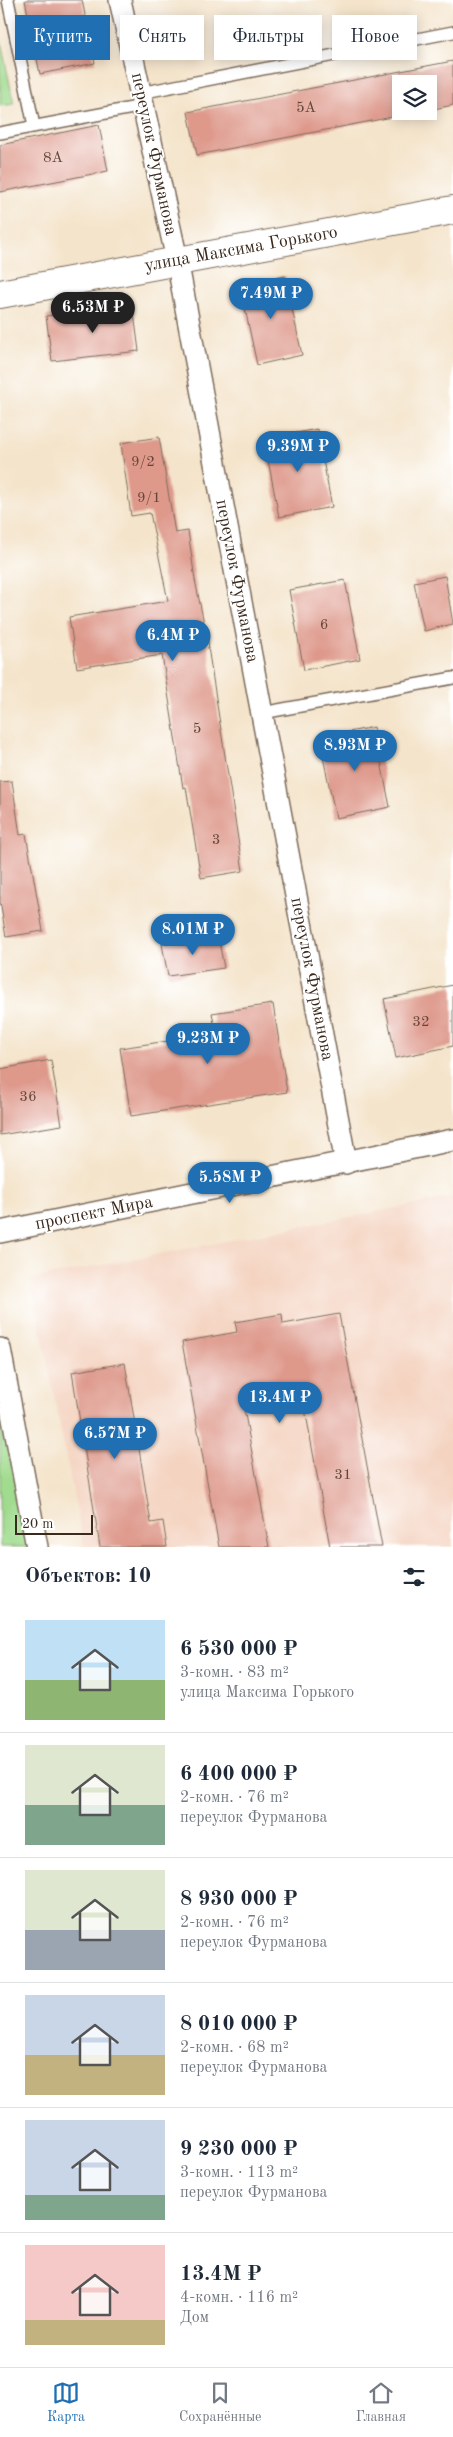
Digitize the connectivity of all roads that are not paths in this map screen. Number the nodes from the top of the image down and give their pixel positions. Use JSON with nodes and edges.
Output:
{"nodes":[{"id":1,"x":8,"y":0,"type":"edge"},
{"id":2,"x":120,"y":0,"type":"edge"},
{"id":3,"x":453,"y":32,"type":"edge"},
{"id":4,"x":142,"y":100,"type":"junction"},
{"id":5,"x":34,"y":126,"type":"junction"},
{"id":6,"x":0,"y":133,"type":"edge"},
{"id":7,"x":453,"y":210,"type":"edge"},
{"id":8,"x":177,"y":260,"type":"junction"},
{"id":9,"x":0,"y":294,"type":"edge"},
{"id":10,"x":453,"y":678,"type":"edge"},
{"id":11,"x":262,"y":713,"type":"junction"},
{"id":12,"x":453,"y":1140,"type":"edge"},
{"id":13,"x":346,"y":1163,"type":"junction"},
{"id":14,"x":0,"y":1232,"type":"edge"},
{"id":15,"x":0,"y":1349,"type":"edge"},
{"id":16,"x":37,"y":1547,"type":"edge"}],
"edges":[{"from":1,"to":5,"type":"lane"},
{"from":2,"to":4,"type":"street","name":"переулок Фурманова"},
{"from":3,"to":4,"type":"lane"},
{"from":4,"to":5,"type":"lane"},
{"from":4,"to":8,"type":"street","name":"переулок Фурманова"},
{"from":5,"to":6,"type":"lane"},
{"from":7,"to":8,"type":"main road","name":"улица Максима Горького"},
{"from":8,"to":9,"type":"main road","name":"улица Максима Горького"},
{"from":8,"to":11,"type":"street","name":"переулок Фурманова"},
{"from":10,"to":11,"type":"lane"},
{"from":11,"to":13,"type":"street","name":"переулок Фурманова"},
{"from":12,"to":13,"type":"street","name":"проспект Мира"},
{"from":13,"to":14,"type":"street","name":"проспект Мира"},
{"from":15,"to":16,"type":"street"}]}
